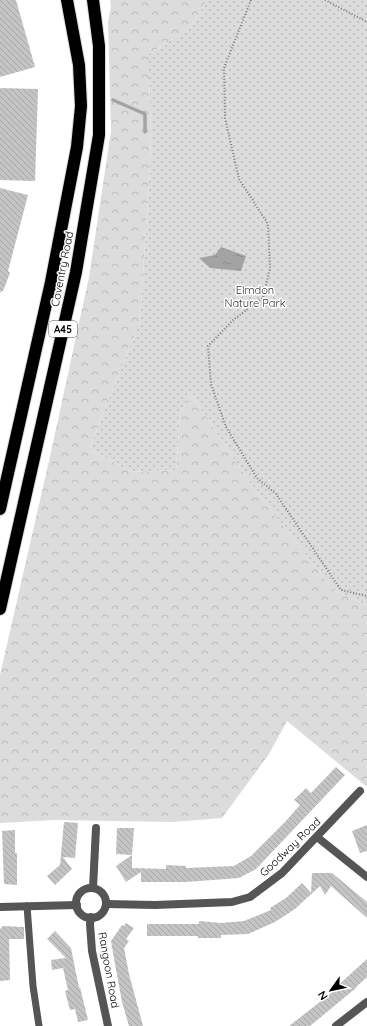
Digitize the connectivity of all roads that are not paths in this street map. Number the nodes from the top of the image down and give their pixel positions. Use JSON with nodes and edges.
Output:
{"nodes":[{"id":1,"x":67,"y":0,"type":"edge"},
{"id":2,"x":76,"y":0,"type":"edge"},
{"id":3,"x":93,"y":0,"type":"edge"},
{"id":4,"x":79,"y":64,"type":"junction"},
{"id":5,"x":0,"y":509,"type":"edge"},
{"id":6,"x":0,"y":609,"type":"edge"},
{"id":7,"x":360,"y":790,"type":"dead end"},
{"id":8,"x":96,"y":828,"type":"dead end"},
{"id":9,"x":317,"y":837,"type":"junction"},
{"id":10,"x":367,"y":877,"type":"edge"},
{"id":11,"x":93,"y":888,"type":"junction"},
{"id":12,"x":106,"y":904,"type":"junction"},
{"id":13,"x":77,"y":905,"type":"junction"},
{"id":14,"x":27,"y":906,"type":"junction"},
{"id":15,"x":0,"y":907,"type":"edge"},
{"id":16,"x":91,"y":917,"type":"junction"},
{"id":17,"x":367,"y":1002,"type":"edge"},
{"id":18,"x":39,"y":1026,"type":"edge"},
{"id":19,"x":108,"y":1026,"type":"edge"},
{"id":20,"x":336,"y":1026,"type":"edge"}],
"edges":[{"from":1,"to":4,"type":"highway","name":"Coventry Road","number":"A45"},
{"from":2,"to":4,"type":"highway"},
{"from":3,"to":6,"type":"highway","name":"Coventry Road","number":"A45"},
{"from":4,"to":5,"type":"highway","name":"Coventry Road","number":"A45"},
{"from":7,"to":9,"type":"street","name":"Goodway Road"},
{"from":8,"to":11,"type":"street"},
{"from":9,"to":10,"type":"street"},
{"from":9,"to":12,"type":"street","name":"Goodway Road"},
{"from":11,"to":12,"type":"street"},
{"from":11,"to":13,"type":"street"},
{"from":12,"to":16,"type":"street"},
{"from":13,"to":14,"type":"street"},
{"from":13,"to":16,"type":"street"},
{"from":14,"to":15,"type":"street"},
{"from":14,"to":18,"type":"lane"},
{"from":16,"to":19,"type":"street","name":"Rangoon Road"},
{"from":17,"to":20,"type":"street"}]}
